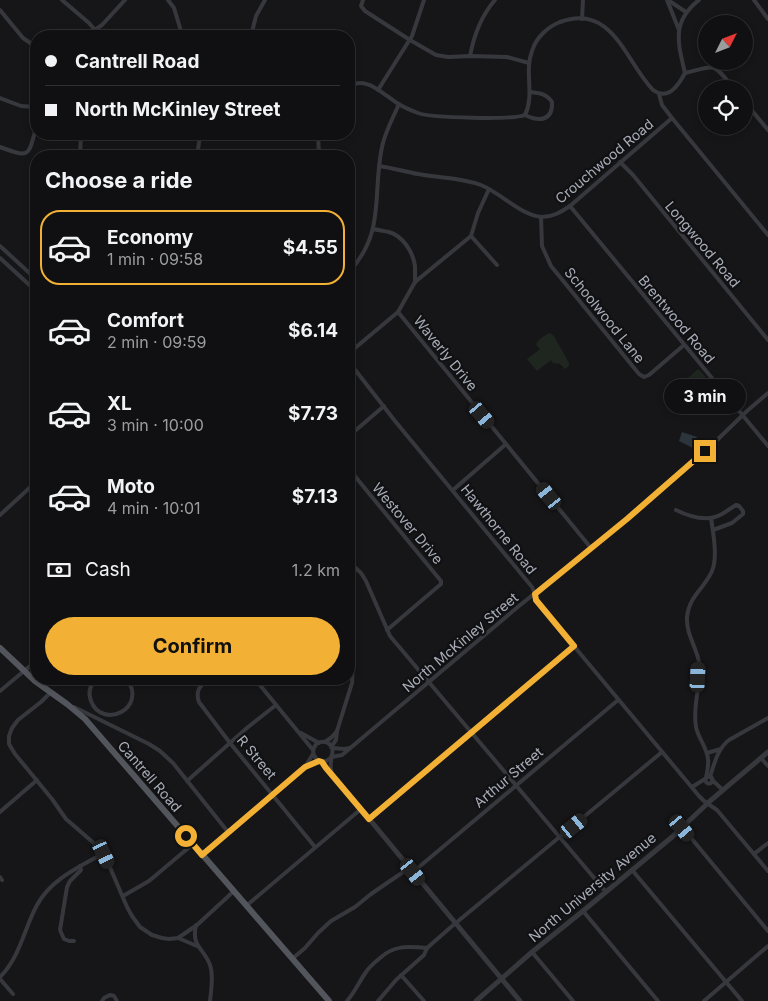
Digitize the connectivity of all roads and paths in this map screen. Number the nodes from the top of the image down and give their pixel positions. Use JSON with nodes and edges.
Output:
{"nodes":[{"id":1,"x":62,"y":0,"type":"edge"},
{"id":2,"x":125,"y":0,"type":"edge"},
{"id":3,"x":168,"y":0,"type":"edge"},
{"id":4,"x":265,"y":0,"type":"edge"},
{"id":5,"x":363,"y":0,"type":"edge"},
{"id":6,"x":424,"y":0,"type":"edge"},
{"id":7,"x":495,"y":0,"type":"edge"},
{"id":8,"x":583,"y":0,"type":"edge"},
{"id":9,"x":667,"y":0,"type":"edge"},
{"id":10,"x":699,"y":0,"type":"edge"},
{"id":11,"x":754,"y":0,"type":"edge"},
{"id":12,"x":0,"y":10,"type":"edge"},
{"id":13,"x":686,"y":12,"type":"junction"},
{"id":14,"x":768,"y":18,"type":"edge"},
{"id":15,"x":582,"y":19,"type":"junction"},
{"id":16,"x":95,"y":30,"type":"joint"},
{"id":17,"x":181,"y":30,"type":"edge"},
{"id":18,"x":252,"y":30,"type":"edge"},
{"id":19,"x":679,"y":30,"type":"junction"},
{"id":20,"x":410,"y":40,"type":"junction"},
{"id":21,"x":30,"y":43,"type":"edge"},
{"id":22,"x":470,"y":56,"type":"junction"},
{"id":23,"x":529,"y":62,"type":"junction"},
{"id":24,"x":685,"y":73,"type":"junction"},
{"id":25,"x":726,"y":80,"type":"edge"},
{"id":26,"x":355,"y":84,"type":"edge"},
{"id":27,"x":378,"y":90,"type":"junction"},
{"id":28,"x":530,"y":92,"type":"junction"},
{"id":29,"x":659,"y":94,"type":"junction"},
{"id":30,"x":0,"y":98,"type":"edge"},
{"id":31,"x":399,"y":104,"type":"junction"},
{"id":32,"x":30,"y":106,"type":"edge"},
{"id":33,"x":753,"y":112,"type":"edge"},
{"id":34,"x":525,"y":115,"type":"junction"},
{"id":35,"x":672,"y":118,"type":"junction"},
{"id":36,"x":768,"y":130,"type":"edge"},
{"id":37,"x":33,"y":140,"type":"edge"},
{"id":38,"x":0,"y":147,"type":"edge"},
{"id":39,"x":620,"y":162,"type":"junction"},
{"id":40,"x":379,"y":166,"type":"junction"},
{"id":41,"x":489,"y":189,"type":"junction"},
{"id":42,"x":570,"y":206,"type":"junction"},
{"id":43,"x":541,"y":217,"type":"junction"},
{"id":44,"x":373,"y":229,"type":"junction"},
{"id":45,"x":768,"y":235,"type":"edge"},
{"id":46,"x":471,"y":236,"type":"junction"},
{"id":47,"x":0,"y":246,"type":"edge"},
{"id":48,"x":0,"y":258,"type":"edge"},
{"id":49,"x":355,"y":265,"type":"edge"},
{"id":50,"x":497,"y":265,"type":"dead end"},
{"id":51,"x":30,"y":274,"type":"edge"},
{"id":52,"x":415,"y":282,"type":"junction"},
{"id":53,"x":30,"y":286,"type":"edge"},
{"id":54,"x":398,"y":312,"type":"junction"},
{"id":55,"x":768,"y":340,"type":"edge"},
{"id":56,"x":684,"y":345,"type":"junction"},
{"id":57,"x":355,"y":348,"type":"edge"},
{"id":58,"x":355,"y":370,"type":"edge"},
{"id":59,"x":768,"y":393,"type":"edge"},
{"id":60,"x":384,"y":406,"type":"junction"},
{"id":61,"x":742,"y":416,"type":"junction"},
{"id":62,"x":355,"y":431,"type":"edge"},
{"id":63,"x":506,"y":444,"type":"junction"},
{"id":64,"x":768,"y":446,"type":"edge"},
{"id":65,"x":355,"y":476,"type":"edge"},
{"id":66,"x":30,"y":488,"type":"edge"},
{"id":67,"x":453,"y":490,"type":"junction"},
{"id":68,"x":676,"y":510,"type":"dead end"},
{"id":69,"x":0,"y":515,"type":"edge"},
{"id":70,"x":711,"y":518,"type":"junction"},
{"id":71,"x":713,"y":530,"type":"junction"},
{"id":72,"x":591,"y":548,"type":"junction"},
{"id":73,"x":355,"y":567,"type":"edge"},
{"id":74,"x":535,"y":594,"type":"junction"},
{"id":75,"x":387,"y":630,"type":"junction"},
{"id":76,"x":574,"y":646,"type":"junction"},
{"id":77,"x":0,"y":648,"type":"edge"},
{"id":78,"x":30,"y":666,"type":"edge"},
{"id":79,"x":24,"y":671,"type":"junction"},
{"id":80,"x":30,"y":676,"type":"edge"},
{"id":81,"x":429,"y":682,"type":"junction"},
{"id":82,"x":40,"y":685,"type":"edge"},
{"id":83,"x":92,"y":685,"type":"edge"},
{"id":84,"x":131,"y":685,"type":"edge"},
{"id":85,"x":202,"y":685,"type":"edge"},
{"id":86,"x":260,"y":685,"type":"edge"},
{"id":87,"x":351,"y":685,"type":"edge"},
{"id":88,"x":0,"y":691,"type":"edge"},
{"id":89,"x":50,"y":692,"type":"junction"},
{"id":90,"x":618,"y":700,"type":"junction"},
{"id":91,"x":67,"y":704,"type":"junction"},
{"id":92,"x":276,"y":705,"type":"junction"},
{"id":93,"x":95,"y":708,"type":"junction"},
{"id":94,"x":91,"y":715,"type":"junction"},
{"id":95,"x":768,"y":718,"type":"edge"},
{"id":96,"x":337,"y":731,"type":"junction"},
{"id":97,"x":299,"y":732,"type":"junction"},
{"id":98,"x":472,"y":733,"type":"junction"},
{"id":99,"x":324,"y":742,"type":"junction"},
{"id":100,"x":230,"y":743,"type":"junction"},
{"id":101,"x":319,"y":743,"type":"junction"},
{"id":102,"x":332,"y":748,"type":"junction"},
{"id":103,"x":350,"y":748,"type":"junction"},
{"id":104,"x":721,"y":749,"type":"junction"},
{"id":105,"x":313,"y":752,"type":"junction"},
{"id":106,"x":662,"y":752,"type":"junction"},
{"id":107,"x":768,"y":752,"type":"edge"},
{"id":108,"x":707,"y":753,"type":"junction"},
{"id":109,"x":331,"y":757,"type":"junction"},
{"id":110,"x":761,"y":758,"type":"junction"},
{"id":111,"x":321,"y":762,"type":"junction"},
{"id":112,"x":768,"y":766,"type":"edge"},
{"id":113,"x":305,"y":767,"type":"junction"},
{"id":114,"x":332,"y":774,"type":"junction"},
{"id":115,"x":708,"y":778,"type":"junction"},
{"id":116,"x":37,"y":780,"type":"junction"},
{"id":117,"x":186,"y":781,"type":"junction"},
{"id":118,"x":516,"y":786,"type":"junction"},
{"id":119,"x":692,"y":787,"type":"junction"},
{"id":120,"x":722,"y":790,"type":"junction"},
{"id":121,"x":273,"y":794,"type":"junction"},
{"id":122,"x":707,"y":803,"type":"junction"},
{"id":123,"x":360,"y":809,"type":"junction"},
{"id":124,"x":0,"y":812,"type":"edge"},
{"id":125,"x":369,"y":819,"type":"junction"},
{"id":126,"x":682,"y":828,"type":"junction"},
{"id":127,"x":228,"y":832,"type":"junction"},
{"id":128,"x":559,"y":838,"type":"junction"},
{"id":129,"x":768,"y":842,"type":"edge"},
{"id":130,"x":193,"y":844,"type":"junction"},
{"id":131,"x":315,"y":847,"type":"junction"},
{"id":132,"x":104,"y":854,"type":"junction"},
{"id":133,"x":754,"y":854,"type":"junction"},
{"id":134,"x":202,"y":855,"type":"junction"},
{"id":135,"x":80,"y":866,"type":"junction"},
{"id":136,"x":411,"y":870,"type":"junction"},
{"id":137,"x":632,"y":870,"type":"junction"},
{"id":138,"x":768,"y":871,"type":"edge"},
{"id":139,"x":234,"y":891,"type":"junction"},
{"id":140,"x":606,"y":892,"type":"junction"},
{"id":141,"x":123,"y":896,"type":"junction"},
{"id":142,"x":246,"y":906,"type":"junction"},
{"id":143,"x":583,"y":911,"type":"junction"},
{"id":144,"x":456,"y":923,"type":"junction"},
{"id":145,"x":197,"y":924,"type":"junction"},
{"id":146,"x":768,"y":931,"type":"edge"},
{"id":147,"x":178,"y":938,"type":"junction"},
{"id":148,"x":74,"y":940,"type":"dead end"},
{"id":149,"x":197,"y":946,"type":"junction"},
{"id":150,"x":768,"y":946,"type":"edge"},
{"id":151,"x":427,"y":948,"type":"junction"},
{"id":152,"x":532,"y":952,"type":"junction"},
{"id":153,"x":292,"y":959,"type":"junction"},
{"id":154,"x":401,"y":975,"type":"junction"},
{"id":155,"x":0,"y":978,"type":"edge"},
{"id":156,"x":502,"y":978,"type":"junction"},
{"id":157,"x":726,"y":982,"type":"junction"},
{"id":158,"x":13,"y":994,"type":"dead end"},
{"id":159,"x":102,"y":1001,"type":"edge"},
{"id":160,"x":117,"y":1001,"type":"edge"},
{"id":161,"x":210,"y":1001,"type":"edge"},
{"id":162,"x":329,"y":1001,"type":"edge"},
{"id":163,"x":347,"y":1001,"type":"edge"},
{"id":164,"x":378,"y":1001,"type":"edge"},
{"id":165,"x":424,"y":1001,"type":"edge"},
{"id":166,"x":476,"y":1001,"type":"edge"},
{"id":167,"x":520,"y":1001,"type":"edge"},
{"id":168,"x":573,"y":1001,"type":"edge"},
{"id":169,"x":658,"y":1001,"type":"edge"},
{"id":170,"x":704,"y":1001,"type":"edge"},
{"id":171,"x":742,"y":1001,"type":"edge"}],
"edges":[{"from":1,"to":16,"type":"street"},
{"from":2,"to":16,"type":"street"},
{"from":3,"to":17,"type":"street"},
{"from":4,"to":18,"type":"street"},
{"from":5,"to":20,"type":"street"},
{"from":6,"to":20,"type":"street"},
{"from":7,"to":22,"type":"street"},
{"from":8,"to":15,"type":"street"},
{"from":9,"to":13,"type":"street"},
{"from":9,"to":19,"type":"street"},
{"from":10,"to":13,"type":"street"},
{"from":11,"to":14,"type":"street"},
{"from":12,"to":21,"type":"street"},
{"from":13,"to":19,"type":"street"},
{"from":15,"to":23,"type":"street"},
{"from":15,"to":29,"type":"street"},
{"from":19,"to":24,"type":"street"},
{"from":20,"to":22,"type":"street"},
{"from":20,"to":27,"type":"street"},
{"from":22,"to":23,"type":"street"},
{"from":23,"to":28,"type":"street"},
{"from":24,"to":25,"type":"street"},
{"from":24,"to":29,"type":"street"},
{"from":26,"to":27,"type":"street"},
{"from":27,"to":31,"type":"street"},
{"from":28,"to":34,"type":"street"},
{"from":28,"to":34,"type":"street"},
{"from":29,"to":35,"type":"street"},
{"from":30,"to":32,"type":"street"},
{"from":31,"to":34,"type":"street"},
{"from":31,"to":40,"type":"street"},
{"from":33,"to":36,"type":"street"},
{"from":35,"to":39,"type":"street","name":"Crouchwood Road"},
{"from":35,"to":45,"type":"street"},
{"from":37,"to":38,"type":"street"},
{"from":39,"to":42,"type":"street","name":"Crouchwood Road"},
{"from":39,"to":55,"type":"street","name":"Longwood Road"},
{"from":40,"to":41,"type":"street"},
{"from":40,"to":44,"type":"street"},
{"from":41,"to":43,"type":"street"},
{"from":41,"to":46,"type":"street"},
{"from":42,"to":43,"type":"street","name":"Crouchwood Road"},
{"from":42,"to":56,"type":"street","name":"Brentwood Road"},
{"from":43,"to":56,"type":"street","name":"Schoolwood Lane"},
{"from":44,"to":49,"type":"street"},
{"from":44,"to":52,"type":"street"},
{"from":46,"to":50,"type":"street"},
{"from":46,"to":52,"type":"street"},
{"from":47,"to":51,"type":"street"},
{"from":48,"to":53,"type":"street"},
{"from":52,"to":54,"type":"street"},
{"from":54,"to":57,"type":"street"},
{"from":54,"to":63,"type":"street","name":"Waverly Drive"},
{"from":56,"to":61,"type":"street","name":"Brentwood Road"},
{"from":58,"to":60,"type":"street","name":"Hawthorne Road"},
{"from":59,"to":61,"type":"street","name":"North McKinley Street"},
{"from":60,"to":62,"type":"street"},
{"from":60,"to":67,"type":"street","name":"Hawthorne Road"},
{"from":61,"to":64,"type":"street","name":"Brentwood Road"},
{"from":61,"to":72,"type":"street","name":"North McKinley Street"},
{"from":63,"to":67,"type":"street"},
{"from":63,"to":72,"type":"street","name":"Waverly Drive"},
{"from":65,"to":75,"type":"street","name":"Westover Drive"},
{"from":66,"to":69,"type":"street"},
{"from":67,"to":74,"type":"street","name":"Hawthorne Road"},
{"from":68,"to":70,"type":"street"},
{"from":70,"to":71,"type":"street"},
{"from":70,"to":71,"type":"street"},
{"from":71,"to":108,"type":"street"},
{"from":72,"to":74,"type":"street","name":"North McKinley Street"},
{"from":73,"to":75,"type":"street"},
{"from":74,"to":76,"type":"street","name":"Hawthorne Road"},
{"from":74,"to":81,"type":"street","name":"North McKinley Street"},
{"from":75,"to":81,"type":"street"},
{"from":76,"to":90,"type":"street","name":"Hawthorne Road"},
{"from":76,"to":98,"type":"street"},
{"from":77,"to":79,"type":"main road","name":"Cantrell Road"},
{"from":78,"to":79,"type":"street"},
{"from":79,"to":80,"type":"main road","name":"Cantrell Road"},
{"from":79,"to":88,"type":"street"},
{"from":81,"to":98,"type":"street"},
{"from":81,"to":103,"type":"street","name":"North McKinley Street"},
{"from":82,"to":89,"type":"main road","name":"Cantrell Road"},
{"from":83,"to":93,"type":"street"},
{"from":84,"to":93,"type":"street"},
{"from":85,"to":100,"type":"street","name":"R Street"},
{"from":86,"to":92,"type":"street"},
{"from":87,"to":96,"type":"street"},
{"from":89,"to":91,"type":"main road","name":"Cantrell Road"},
{"from":89,"to":116,"type":"street"},
{"from":90,"to":106,"type":"street","name":"Hawthorne Road"},
{"from":90,"to":118,"type":"street","name":"Arthur Street"},
{"from":91,"to":94,"type":"street"},
{"from":91,"to":130,"type":"main road","name":"Cantrell Road"},
{"from":92,"to":97,"type":"street"},
{"from":92,"to":100,"type":"street"},
{"from":93,"to":94,"type":"street"},
{"from":94,"to":117,"type":"street"},
{"from":95,"to":104,"type":"street"},
{"from":96,"to":99,"type":"street"},
{"from":96,"to":102,"type":"street"},
{"from":97,"to":101,"type":"street"},
{"from":97,"to":105,"type":"street"},
{"from":98,"to":118,"type":"street"},
{"from":98,"to":125,"type":"street"},
{"from":99,"to":101,"type":"street"},
{"from":99,"to":102,"type":"street"},
{"from":100,"to":117,"type":"street"},
{"from":100,"to":121,"type":"street","name":"R Street"},
{"from":101,"to":105,"type":"street"},
{"from":102,"to":103,"type":"street"},
{"from":102,"to":109,"type":"street"},
{"from":103,"to":109,"type":"street","name":"North McKinley Street"},
{"from":104,"to":108,"type":"street"},
{"from":104,"to":115,"type":"street"},
{"from":105,"to":111,"type":"street"},
{"from":105,"to":113,"type":"street"},
{"from":106,"to":119,"type":"street","name":"Hawthorne Road"},
{"from":106,"to":128,"type":"street"},
{"from":107,"to":110,"type":"street","name":"North University Avenue"},
{"from":108,"to":115,"type":"street"},
{"from":109,"to":111,"type":"street"},
{"from":109,"to":114,"type":"street"},
{"from":110,"to":112,"type":"street"},
{"from":110,"to":120,"type":"street","name":"North University Avenue"},
{"from":111,"to":113,"type":"street"},
{"from":111,"to":114,"type":"street"},
{"from":113,"to":121,"type":"street"},
{"from":114,"to":123,"type":"street"},
{"from":115,"to":119,"type":"street"},
{"from":115,"to":120,"type":"street"},
{"from":116,"to":124,"type":"street"},
{"from":116,"to":132,"type":"street"},
{"from":117,"to":127,"type":"street"},
{"from":118,"to":128,"type":"street"},
{"from":118,"to":136,"type":"street","name":"Arthur Street"},
{"from":119,"to":122,"type":"street","name":"Hawthorne Road"},
{"from":120,"to":122,"type":"street","name":"North University Avenue"},
{"from":121,"to":127,"type":"street"},
{"from":121,"to":131,"type":"street","name":"R Street"},
{"from":122,"to":126,"type":"street","name":"North University Avenue"},
{"from":122,"to":133,"type":"street","name":"Hawthorne Road"},
{"from":123,"to":125,"type":"street"},
{"from":123,"to":131,"type":"street"},
{"from":125,"to":136,"type":"street"},
{"from":126,"to":137,"type":"street","name":"North University Avenue"},
{"from":126,"to":146,"type":"street"},
{"from":127,"to":134,"type":"street"},
{"from":128,"to":140,"type":"street"},
{"from":128,"to":144,"type":"street"},
{"from":129,"to":133,"type":"street"},
{"from":130,"to":134,"type":"main road","name":"Cantrell Road"},
{"from":130,"to":141,"type":"street"},
{"from":131,"to":142,"type":"street"},
{"from":132,"to":135,"type":"street"},
{"from":132,"to":141,"type":"street"},
{"from":133,"to":138,"type":"street","name":"Hawthorne Road"},
{"from":134,"to":139,"type":"main road","name":"Cantrell Road"},
{"from":135,"to":148,"type":"street"},
{"from":135,"to":155,"type":"street"},
{"from":136,"to":144,"type":"street"},
{"from":136,"to":153,"type":"street","name":"Arthur Street"},
{"from":137,"to":140,"type":"street","name":"North University Avenue"},
{"from":137,"to":157,"type":"street"},
{"from":139,"to":142,"type":"main road","name":"Cantrell Road"},
{"from":139,"to":145,"type":"street"},
{"from":140,"to":143,"type":"street","name":"North University Avenue"},
{"from":141,"to":147,"type":"street"},
{"from":142,"to":153,"type":"main road","name":"Cantrell Road"},
{"from":143,"to":152,"type":"street","name":"North University Avenue"},
{"from":143,"to":169,"type":"street"},
{"from":144,"to":151,"type":"street"},
{"from":144,"to":156,"type":"street"},
{"from":145,"to":147,"type":"street"},
{"from":145,"to":149,"type":"street"},
{"from":147,"to":149,"type":"street"},
{"from":149,"to":161,"type":"street"},
{"from":150,"to":157,"type":"street"},
{"from":151,"to":154,"type":"street"},
{"from":151,"to":163,"type":"street"},
{"from":152,"to":156,"type":"street","name":"North University Avenue"},
{"from":152,"to":168,"type":"street"},
{"from":153,"to":162,"type":"main road","name":"Cantrell Road"},
{"from":154,"to":164,"type":"street"},
{"from":154,"to":165,"type":"street"},
{"from":155,"to":158,"type":"street"},
{"from":156,"to":166,"type":"street","name":"North University Avenue"},
{"from":156,"to":167,"type":"street"},
{"from":157,"to":170,"type":"street"},
{"from":157,"to":171,"type":"street"},
{"from":159,"to":160,"type":"street"}]}
